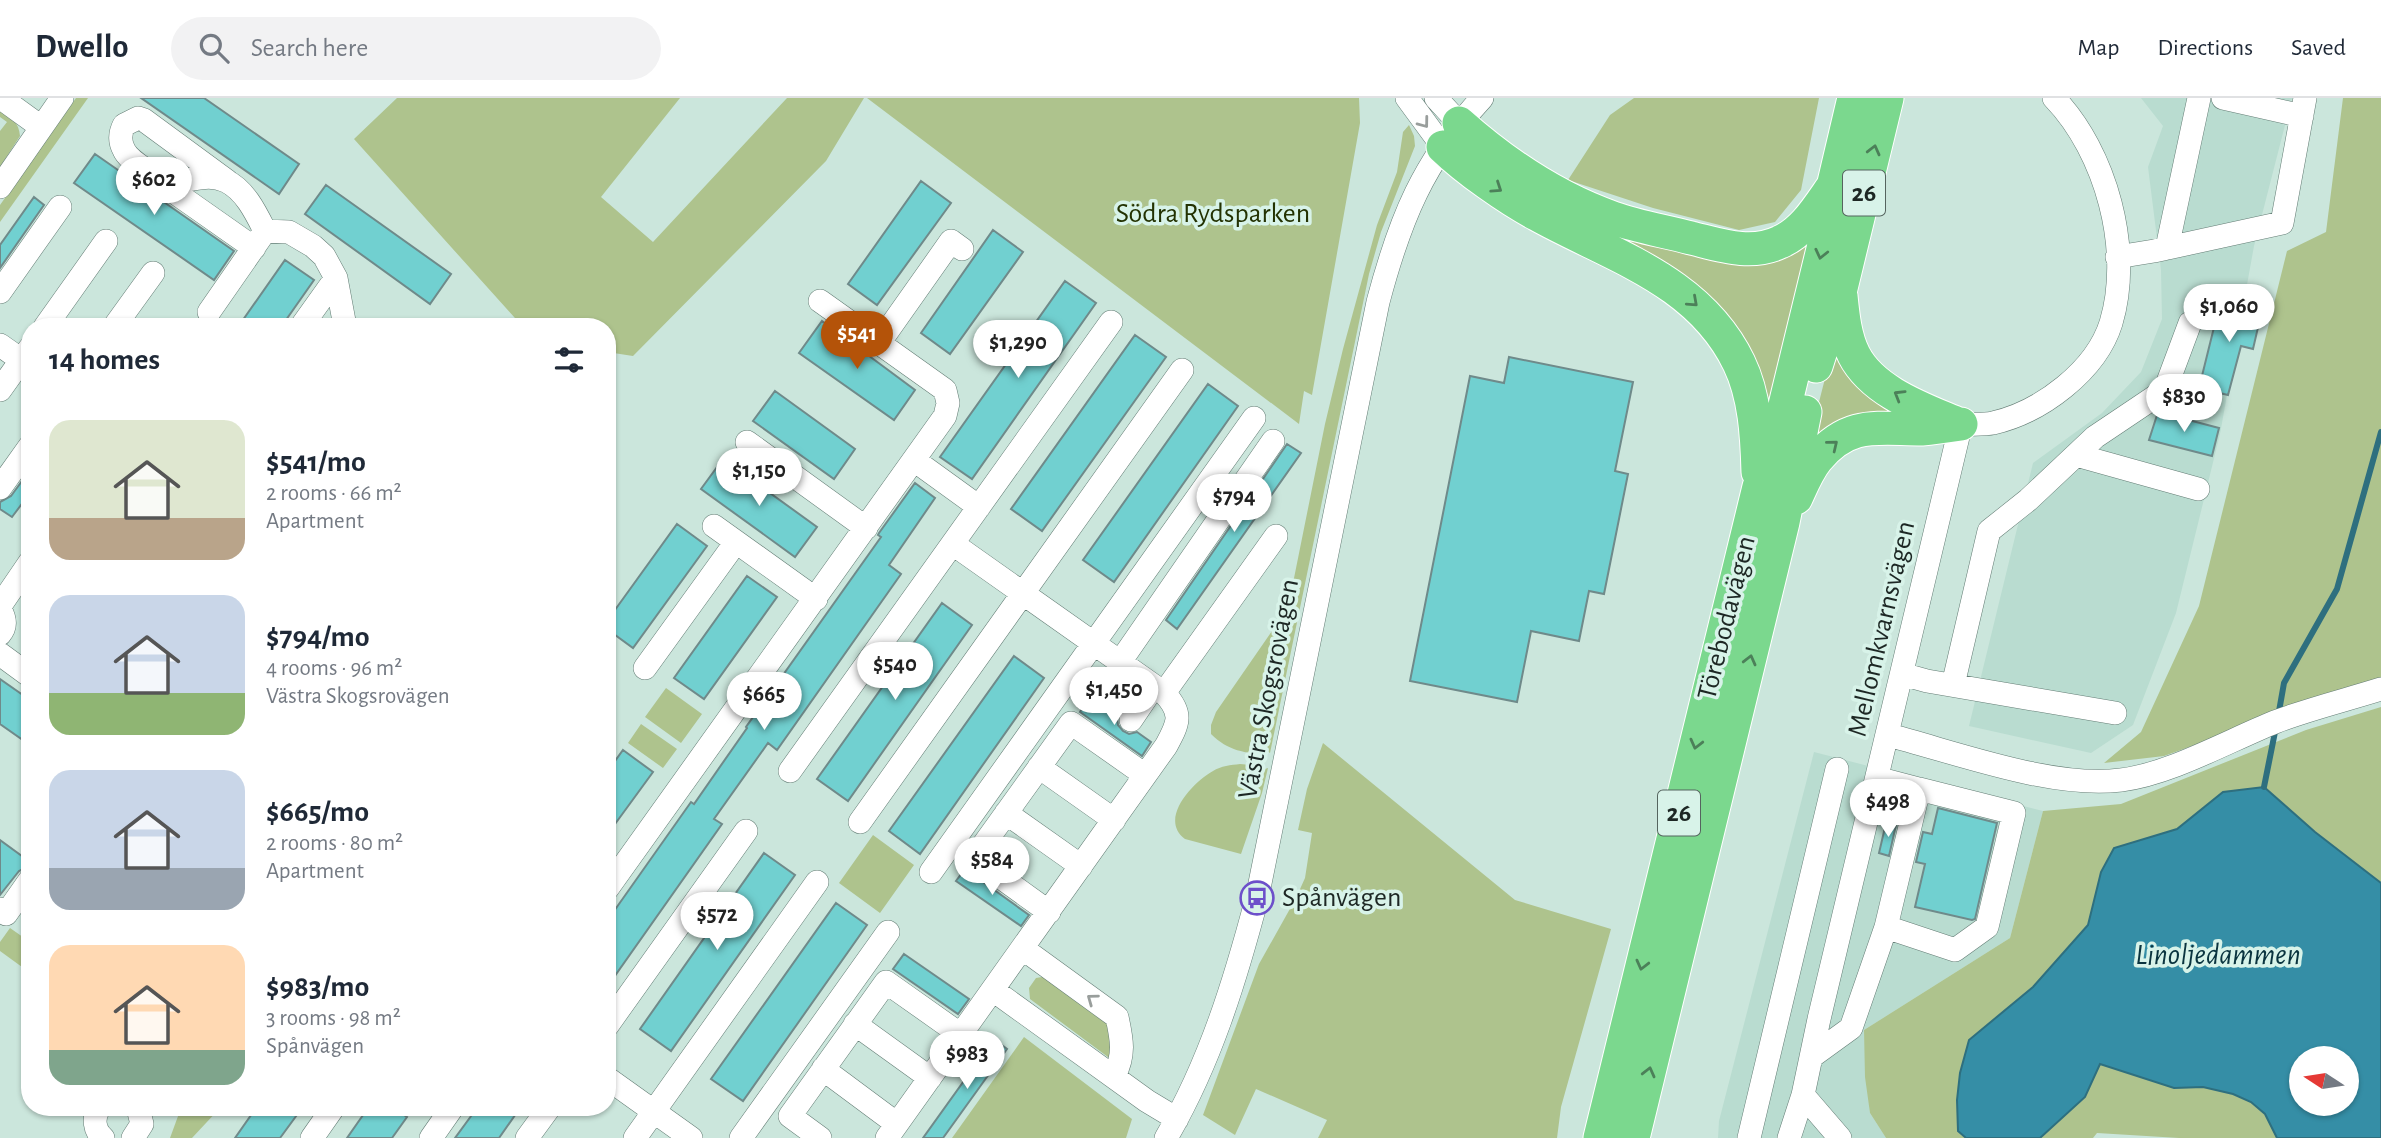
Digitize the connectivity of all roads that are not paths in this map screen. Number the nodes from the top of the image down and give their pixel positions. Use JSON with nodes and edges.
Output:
{"nodes":[{"id":1,"x":1,"y":98,"type":"edge"},
{"id":2,"x":62,"y":98,"type":"edge"},
{"id":3,"x":1407,"y":98,"type":"edge"},
{"id":4,"x":1436,"y":98,"type":"edge"},
{"id":5,"x":1482,"y":98,"type":"edge"},
{"id":6,"x":1854,"y":98,"type":"edge"},
{"id":7,"x":1887,"y":98,"type":"edge"},
{"id":8,"x":2054,"y":98,"type":"edge"},
{"id":9,"x":2199,"y":98,"type":"edge"},
{"id":10,"x":2222,"y":98,"type":"edge"},
{"id":11,"x":2304,"y":107,"type":"edge"},
{"id":12,"x":41,"y":127,"type":"junction"},
{"id":13,"x":1451,"y":135,"type":"junction"},
{"id":14,"x":161,"y":179,"type":"junction"},
{"id":15,"x":0,"y":187,"type":"edge"},
{"id":16,"x":235,"y":187,"type":"junction"},
{"id":17,"x":1833,"y":187,"type":"junction"},
{"id":18,"x":60,"y":207,"type":"dead end"},
{"id":19,"x":206,"y":214,"type":"junction"},
{"id":20,"x":259,"y":240,"type":"junction"},
{"id":21,"x":106,"y":241,"type":"dead end"},
{"id":22,"x":2167,"y":248,"type":"junction"},
{"id":23,"x":962,"y":249,"type":"dead end"},
{"id":24,"x":2117,"y":257,"type":"junction"},
{"id":25,"x":153,"y":273,"type":"dead end"},
{"id":26,"x":336,"y":278,"type":"junction"},
{"id":27,"x":1841,"y":288,"type":"junction"},
{"id":28,"x":0,"y":292,"type":"edge"},
{"id":29,"x":820,"y":301,"type":"dead end"},
{"id":30,"x":209,"y":312,"type":"dead end"},
{"id":31,"x":50,"y":318,"type":"edge"},
{"id":32,"x":120,"y":318,"type":"edge"},
{"id":33,"x":307,"y":318,"type":"edge"},
{"id":34,"x":343,"y":318,"type":"edge"},
{"id":35,"x":1111,"y":321,"type":"dead end"},
{"id":36,"x":2190,"y":323,"type":"dead end"},
{"id":37,"x":879,"y":343,"type":"junction"},
{"id":38,"x":0,"y":345,"type":"edge"},
{"id":39,"x":21,"y":355,"type":"edge"},
{"id":40,"x":21,"y":365,"type":"edge"},
{"id":41,"x":1182,"y":370,"type":"dead end"},
{"id":42,"x":0,"y":390,"type":"edge"},
{"id":43,"x":1254,"y":418,"type":"dead end"},
{"id":44,"x":1961,"y":425,"type":"junction"},
{"id":45,"x":1273,"y":441,"type":"dead end"},
{"id":46,"x":747,"y":442,"type":"dead end"},
{"id":47,"x":2076,"y":455,"type":"junction"},
{"id":48,"x":21,"y":459,"type":"edge"},
{"id":49,"x":914,"y":460,"type":"junction"},
{"id":50,"x":1759,"y":487,"type":"junction"},
{"id":51,"x":0,"y":488,"type":"edge"},
{"id":52,"x":2199,"y":489,"type":"dead end"},
{"id":53,"x":979,"y":507,"type":"junction"},
{"id":54,"x":1783,"y":522,"type":"junction"},
{"id":55,"x":714,"y":526,"type":"dead end"},
{"id":56,"x":866,"y":528,"type":"junction"},
{"id":57,"x":1276,"y":536,"type":"dead end"},
{"id":58,"x":736,"y":542,"type":"junction"},
{"id":59,"x":953,"y":544,"type":"junction"},
{"id":60,"x":21,"y":576,"type":"edge"},
{"id":61,"x":1023,"y":593,"type":"junction"},
{"id":62,"x":816,"y":599,"type":"junction"},
{"id":63,"x":0,"y":608,"type":"edge"},
{"id":64,"x":0,"y":634,"type":"edge"},
{"id":65,"x":1094,"y":643,"type":"junction"},
{"id":66,"x":0,"y":654,"type":"edge"},
{"id":67,"x":1120,"y":662,"type":"junction"},
{"id":68,"x":645,"y":668,"type":"dead end"},
{"id":69,"x":21,"y":669,"type":"edge"},
{"id":70,"x":1902,"y":674,"type":"junction"},
{"id":71,"x":1953,"y":685,"type":"junction"},
{"id":72,"x":2381,"y":689,"type":"edge"},
{"id":73,"x":1159,"y":690,"type":"junction"},
{"id":74,"x":2115,"y":713,"type":"dead end"},
{"id":75,"x":1131,"y":720,"type":"dead end"},
{"id":76,"x":1888,"y":735,"type":"junction"},
{"id":77,"x":1039,"y":767,"type":"junction"},
{"id":78,"x":1837,"y":768,"type":"dead end"},
{"id":79,"x":790,"y":771,"type":"dead end"},
{"id":80,"x":1145,"y":775,"type":"junction"},
{"id":81,"x":1877,"y":778,"type":"junction"},
{"id":82,"x":1919,"y":789,"type":"junction"},
{"id":83,"x":1006,"y":813,"type":"junction"},
{"id":84,"x":1114,"y":820,"type":"junction"},
{"id":85,"x":860,"y":822,"type":"dead end"},
{"id":86,"x":746,"y":831,"type":"dead end"},
{"id":87,"x":1081,"y":866,"type":"junction"},
{"id":88,"x":931,"y":872,"type":"dead end"},
{"id":89,"x":616,"y":877,"type":"edge"},
{"id":90,"x":817,"y":882,"type":"dead end"},
{"id":91,"x":21,"y":893,"type":"edge"},
{"id":92,"x":0,"y":909,"type":"edge"},
{"id":93,"x":1049,"y":912,"type":"junction"},
{"id":94,"x":1886,"y":927,"type":"junction"},
{"id":95,"x":888,"y":932,"type":"dead end"},
{"id":96,"x":1022,"y":948,"type":"junction"},
{"id":97,"x":993,"y":990,"type":"junction"},
{"id":98,"x":616,"y":1013,"type":"edge"},
{"id":99,"x":855,"y":1024,"type":"junction"},
{"id":100,"x":961,"y":1035,"type":"junction"},
{"id":101,"x":1811,"y":1057,"type":"junction"},
{"id":102,"x":823,"y":1069,"type":"junction"},
{"id":103,"x":1114,"y":1076,"type":"junction"},
{"id":104,"x":930,"y":1078,"type":"junction"},
{"id":105,"x":616,"y":1085,"type":"edge"},
{"id":106,"x":1803,"y":1095,"type":"junction"},
{"id":107,"x":654,"y":1112,"type":"junction"},
{"id":108,"x":95,"y":1116,"type":"edge"},
{"id":109,"x":142,"y":1116,"type":"edge"},
{"id":110,"x":327,"y":1116,"type":"edge"},
{"id":111,"x":441,"y":1116,"type":"edge"},
{"id":112,"x":543,"y":1116,"type":"edge"},
{"id":113,"x":1171,"y":1129,"type":"edge"},
{"id":114,"x":892,"y":1131,"type":"edge"},
{"id":115,"x":1790,"y":1135,"type":"edge"},
{"id":116,"x":103,"y":1138,"type":"edge"},
{"id":117,"x":134,"y":1138,"type":"edge"},
{"id":118,"x":312,"y":1138,"type":"edge"},
{"id":119,"x":430,"y":1138,"type":"edge"},
{"id":120,"x":527,"y":1138,"type":"edge"},
{"id":121,"x":635,"y":1138,"type":"edge"},
{"id":122,"x":691,"y":1138,"type":"edge"},
{"id":123,"x":741,"y":1138,"type":"edge"},
{"id":124,"x":820,"y":1138,"type":"edge"},
{"id":125,"x":1600,"y":1138,"type":"edge"},
{"id":126,"x":1633,"y":1138,"type":"edge"},
{"id":127,"x":1749,"y":1138,"type":"edge"},
{"id":128,"x":1840,"y":1138,"type":"edge"}],
"edges":[{"from":1,"to":12,"type":"street"},
{"from":2,"to":12,"type":"street"},
{"from":3,"to":13,"type":"street","one_way":true},
{"from":4,"to":13,"type":"street"},
{"from":5,"to":13,"type":"street","name":"Västra Skogsrovägen"},
{"from":6,"to":17,"type":"highway","name":"Törebodavägen","number":"26"},
{"from":27,"to":7,"type":"highway","name":"Törebodavägen","number":"26","one_way":true},
{"from":8,"to":24,"type":"street"},
{"from":9,"to":22,"type":"street"},
{"from":10,"to":11,"type":"street"},
{"from":11,"to":22,"type":"street"},
{"from":12,"to":15,"type":"street"},
{"from":13,"to":17,"type":"highway"},
{"from":13,"to":50,"type":"highway","one_way":true},
{"from":13,"to":113,"type":"street","name":"Västra Skogsrovägen"},
{"from":14,"to":16,"type":"street"},
{"from":14,"to":16,"type":"street"},
{"from":14,"to":19,"type":"street"},
{"from":16,"to":19,"type":"street"},
{"from":16,"to":20,"type":"street"},
{"from":17,"to":50,"type":"highway","name":"Törebodavägen","number":"26","one_way":true},
{"from":18,"to":28,"type":"street"},
{"from":19,"to":20,"type":"street"},
{"from":20,"to":26,"type":"street"},
{"from":20,"to":30,"type":"street"},
{"from":21,"to":31,"type":"street"},
{"from":22,"to":24,"type":"street"},
{"from":23,"to":37,"type":"street"},
{"from":24,"to":44,"type":"street"},
{"from":25,"to":32,"type":"street"},
{"from":26,"to":33,"type":"street"},
{"from":26,"to":34,"type":"street"},
{"from":44,"to":27,"type":"highway","one_way":true},
{"from":27,"to":54,"type":"highway","name":"Törebodavägen","number":"26"},
{"from":29,"to":37,"type":"street"},
{"from":35,"to":53,"type":"street"},
{"from":36,"to":47,"type":"street"},
{"from":37,"to":49,"type":"street"},
{"from":38,"to":39,"type":"street"},
{"from":40,"to":42,"type":"street"},
{"from":41,"to":61,"type":"street"},
{"from":43,"to":65,"type":"street"},
{"from":54,"to":44,"type":"highway","one_way":true},
{"from":44,"to":70,"type":"street","name":"Mellomkvarnsvägen"},
{"from":45,"to":67,"type":"street"},
{"from":46,"to":56,"type":"street"},
{"from":47,"to":52,"type":"street"},
{"from":47,"to":71,"type":"street"},
{"from":48,"to":51,"type":"street"},
{"from":49,"to":53,"type":"street"},
{"from":49,"to":56,"type":"street"},
{"from":50,"to":125,"type":"highway","name":"Törebodavägen","number":"26","one_way":true},
{"from":53,"to":59,"type":"street"},
{"from":126,"to":54,"type":"highway","name":"Törebodavägen","number":"26","one_way":true},
{"from":55,"to":58,"type":"street"},
{"from":56,"to":62,"type":"street"},
{"from":57,"to":73,"type":"street"},
{"from":58,"to":62,"type":"street"},
{"from":58,"to":68,"type":"street"},
{"from":59,"to":61,"type":"street"},
{"from":59,"to":79,"type":"street"},
{"from":60,"to":63,"type":"street"},
{"from":61,"to":65,"type":"street"},
{"from":61,"to":85,"type":"street"},
{"from":62,"to":89,"type":"street"},
{"from":63,"to":64,"type":"street"},
{"from":65,"to":67,"type":"street"},
{"from":65,"to":88,"type":"street"},
{"from":66,"to":69,"type":"street"},
{"from":67,"to":73,"type":"street"},
{"from":70,"to":71,"type":"street"},
{"from":70,"to":76,"type":"street","name":"Mellomkvarnsvägen"},
{"from":71,"to":74,"type":"street"},
{"from":72,"to":76,"type":"street"},
{"from":73,"to":75,"type":"street"},
{"from":73,"to":80,"type":"street"},
{"from":76,"to":81,"type":"street","name":"Mellomkvarnsvägen"},
{"from":77,"to":80,"type":"street"},
{"from":77,"to":83,"type":"street"},
{"from":77,"to":84,"type":"street"},
{"from":78,"to":127,"type":"street"},
{"from":80,"to":84,"type":"street"},
{"from":81,"to":82,"type":"street"},
{"from":81,"to":101,"type":"street","name":"Mellomkvarnsvägen"},
{"from":82,"to":94,"type":"street"},
{"from":82,"to":94,"type":"street"},
{"from":83,"to":87,"type":"street"},
{"from":83,"to":93,"type":"street"},
{"from":84,"to":87,"type":"street"},
{"from":86,"to":98,"type":"street"},
{"from":87,"to":93,"type":"street"},
{"from":90,"to":107,"type":"street"},
{"from":91,"to":92,"type":"street"},
{"from":93,"to":96,"type":"street"},
{"from":94,"to":101,"type":"street"},
{"from":95,"to":123,"type":"street"},
{"from":96,"to":97,"type":"street"},
{"from":103,"to":96,"type":"street","one_way":true},
{"from":97,"to":100,"type":"street"},
{"from":97,"to":103,"type":"street"},
{"from":99,"to":100,"type":"street"},
{"from":99,"to":102,"type":"street"},
{"from":99,"to":104,"type":"street"},
{"from":100,"to":104,"type":"street"},
{"from":101,"to":106,"type":"street","name":"Mellomkvarnsvägen"},
{"from":102,"to":114,"type":"street"},
{"from":102,"to":124,"type":"street"},
{"from":103,"to":113,"type":"street"},
{"from":104,"to":114,"type":"street"},
{"from":105,"to":107,"type":"street"},
{"from":106,"to":115,"type":"street","name":"Mellomkvarnsvägen"},
{"from":106,"to":128,"type":"street"},
{"from":107,"to":121,"type":"street"},
{"from":107,"to":122,"type":"street"},
{"from":108,"to":116,"type":"street"},
{"from":109,"to":117,"type":"street"},
{"from":110,"to":118,"type":"street"},
{"from":111,"to":119,"type":"street"},
{"from":112,"to":120,"type":"street"}]}
